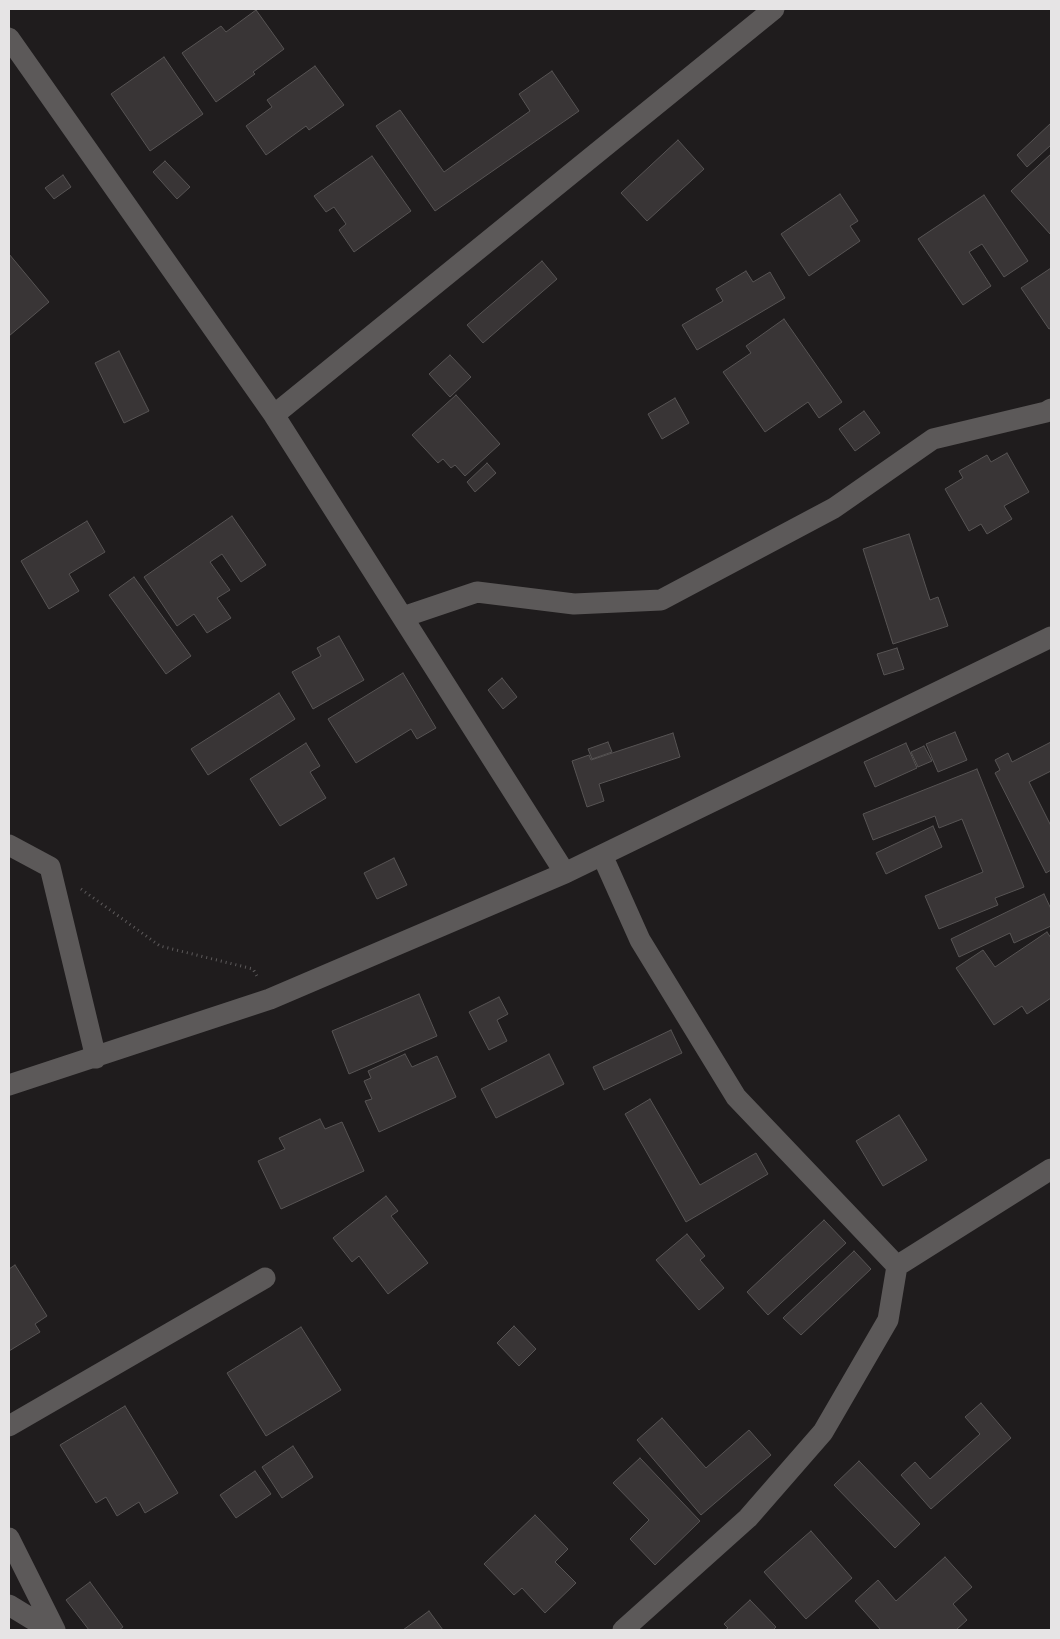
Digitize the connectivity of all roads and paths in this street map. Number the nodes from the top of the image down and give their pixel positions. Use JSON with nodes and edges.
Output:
{"nodes":[{"id":1,"x":774,"y":9,"type":"edge"},
{"id":2,"x":9,"y":38,"type":"edge"},
{"id":3,"x":1051,"y":409,"type":"edge"},
{"id":4,"x":274,"y":415,"type":"junction"},
{"id":5,"x":403,"y":617,"type":"junction"},
{"id":6,"x":1051,"y":636,"type":"edge"},
{"id":7,"x":9,"y":846,"type":"edge"},
{"id":8,"x":602,"y":855,"type":"junction"},
{"id":9,"x":50,"y":867,"type":"junction"},
{"id":10,"x":565,"y":873,"type":"junction"},
{"id":11,"x":270,"y":999,"type":"junction"},
{"id":12,"x":96,"y":1058,"type":"junction"},
{"id":13,"x":9,"y":1085,"type":"edge"},
{"id":14,"x":1051,"y":1169,"type":"edge"},
{"id":15,"x":897,"y":1266,"type":"junction"},
{"id":16,"x":265,"y":1278,"type":"dead end"},
{"id":17,"x":9,"y":1426,"type":"edge"},
{"id":18,"x":9,"y":1538,"type":"edge"},
{"id":19,"x":9,"y":1605,"type":"edge"},
{"id":20,"x":50,"y":1630,"type":"edge"},
{"id":21,"x":55,"y":1630,"type":"edge"},
{"id":22,"x":623,"y":1630,"type":"edge"}],
"edges":[{"from":1,"to":4,"type":"street"},
{"from":2,"to":4,"type":"street"},
{"from":3,"to":5,"type":"street"},
{"from":4,"to":5,"type":"street"},
{"from":5,"to":10,"type":"street"},
{"from":6,"to":8,"type":"street"},
{"from":7,"to":9,"type":"street"},
{"from":8,"to":10,"type":"street"},
{"from":8,"to":15,"type":"street"},
{"from":9,"to":11,"type":"path"},
{"from":9,"to":12,"type":"street"},
{"from":10,"to":11,"type":"street"},
{"from":11,"to":12,"type":"street"},
{"from":12,"to":13,"type":"street"},
{"from":14,"to":15,"type":"street"},
{"from":15,"to":22,"type":"street"},
{"from":16,"to":17,"type":"street"},
{"from":18,"to":21,"type":"street"},
{"from":19,"to":20,"type":"street"}]}
